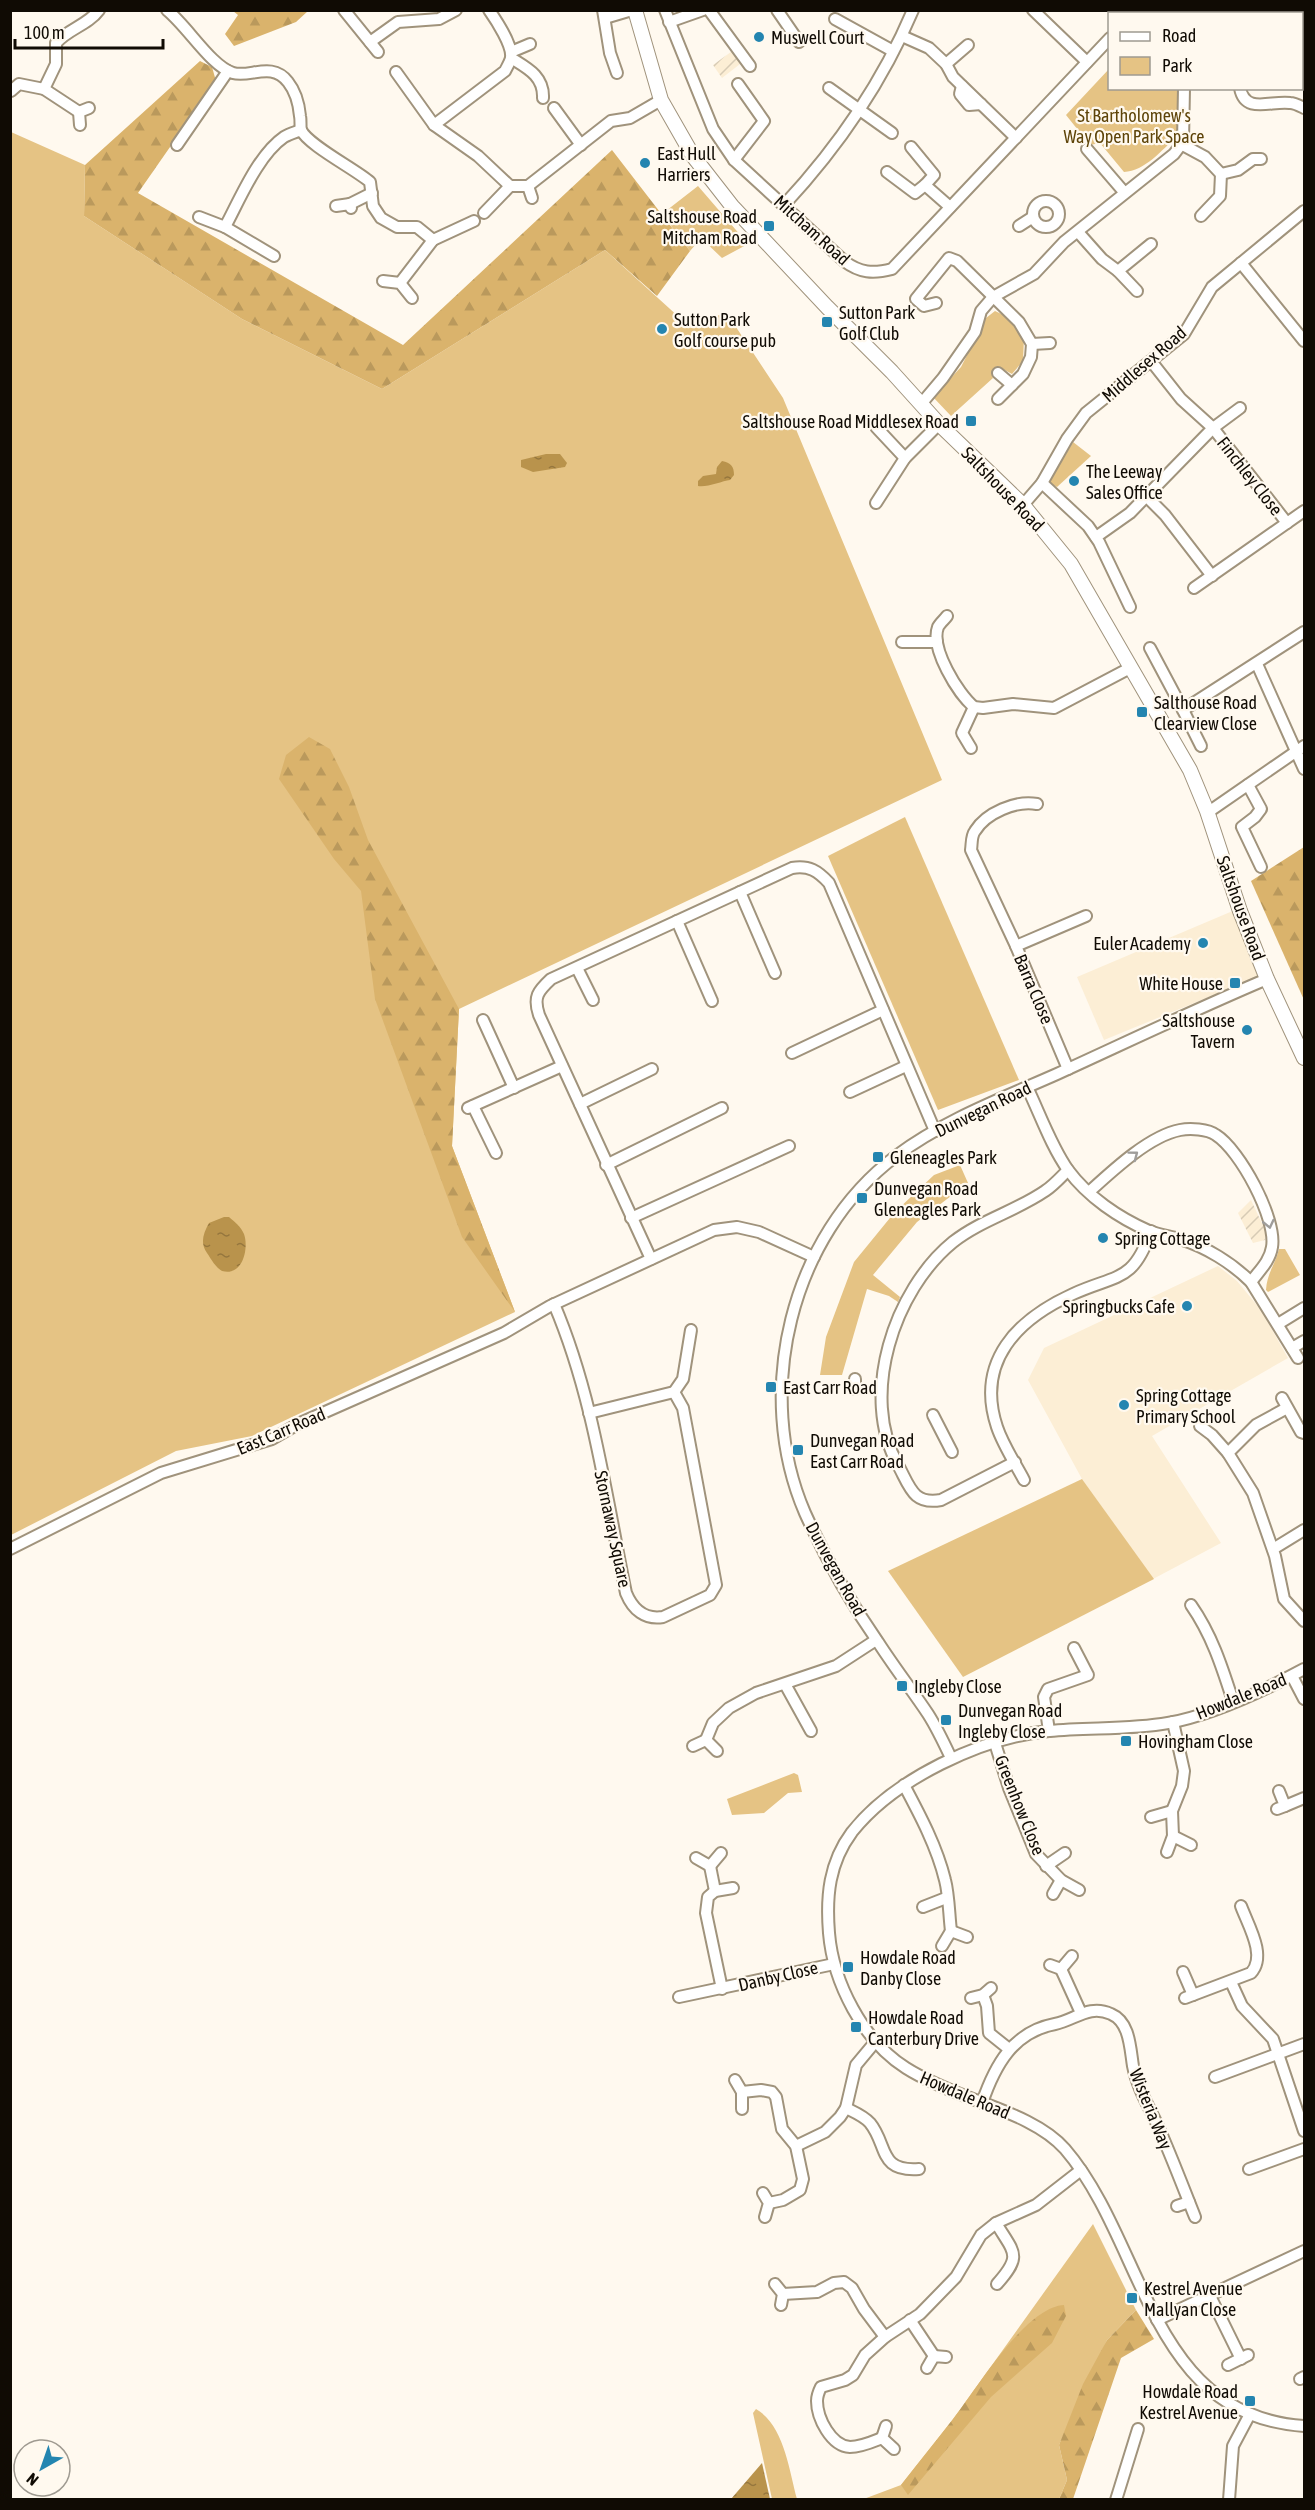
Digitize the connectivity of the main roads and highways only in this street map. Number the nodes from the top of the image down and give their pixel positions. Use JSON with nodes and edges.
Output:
{"nodes":[{"id":1,"x":634,"y":10,"type":"edge"},
{"id":2,"x":1305,"y":1058,"type":"edge"}],
"edges":[{"from":1,"to":2,"type":"main road","name":"Saltshouse Road"}]}
